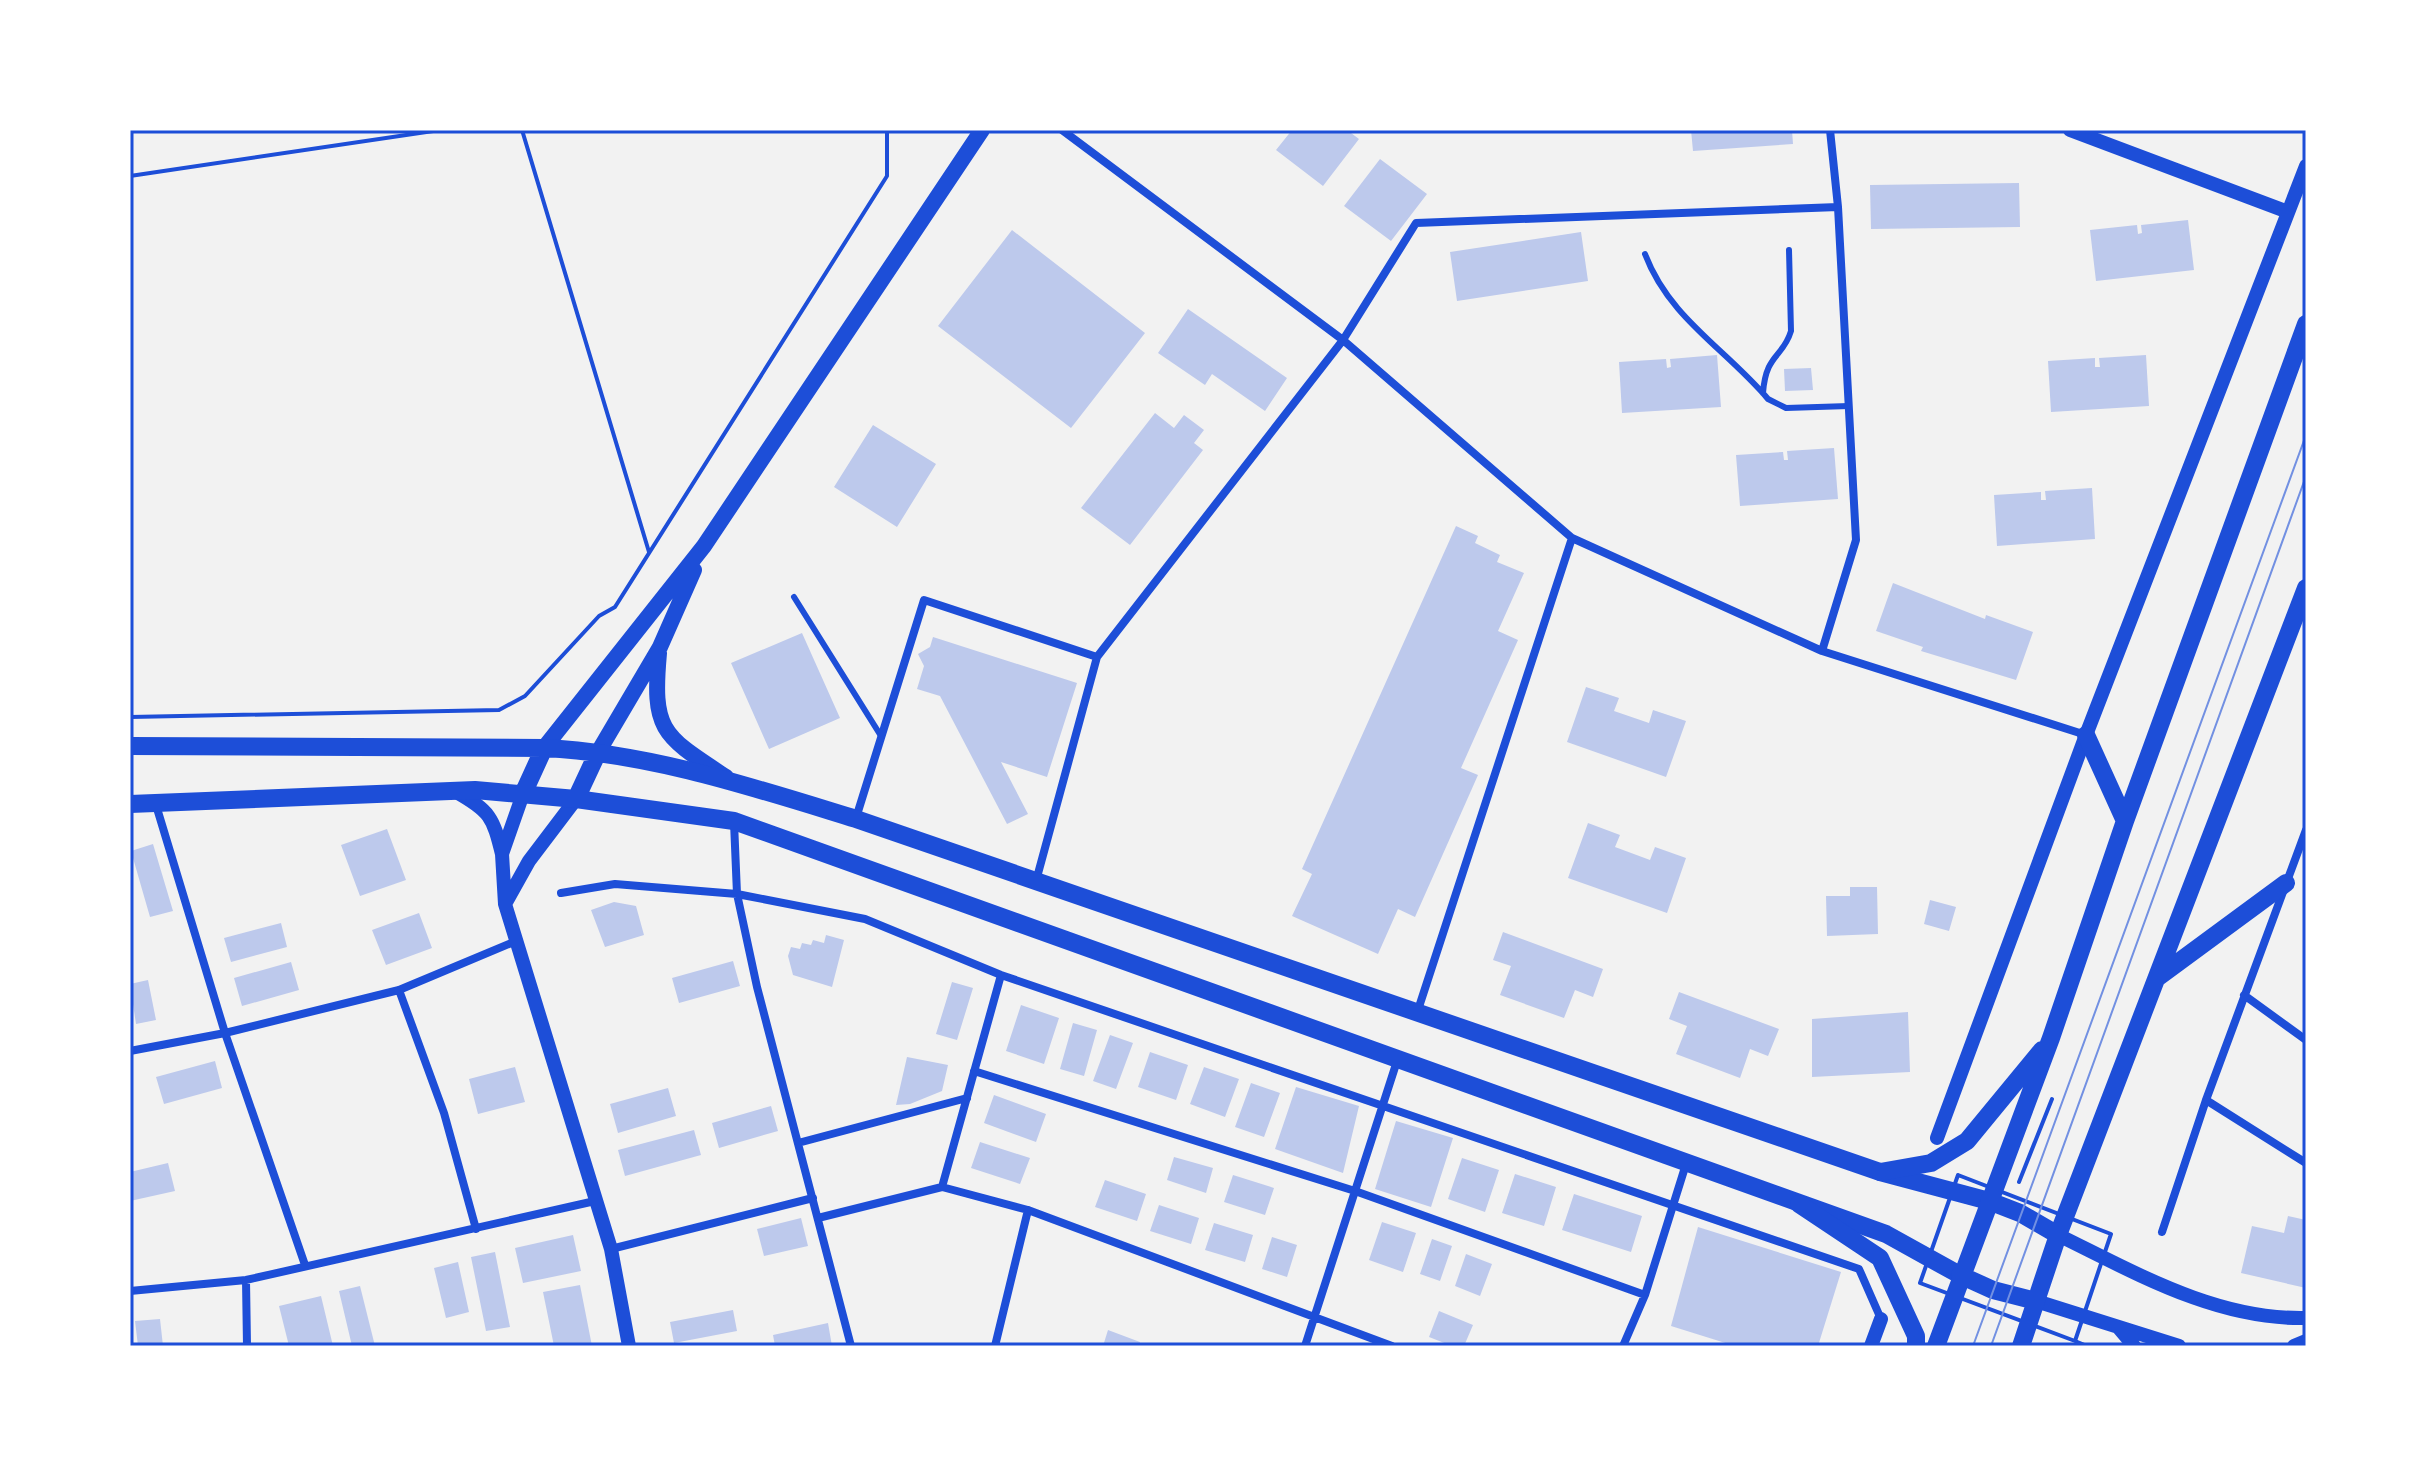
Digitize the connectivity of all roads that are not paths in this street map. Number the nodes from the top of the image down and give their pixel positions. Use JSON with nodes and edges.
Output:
{"nodes":[{"id":1,"x":982,"y":130,"type":"edge"},
{"id":2,"x":1062,"y":130,"type":"edge"},
{"id":3,"x":1830,"y":130,"type":"edge"},
{"id":4,"x":2070,"y":130,"type":"edge"},
{"id":5,"x":2306,"y":166,"type":"edge"},
{"id":6,"x":1838,"y":207,"type":"junction"},
{"id":7,"x":2288,"y":212,"type":"junction"},
{"id":8,"x":1789,"y":250,"type":"dead end"},
{"id":9,"x":1645,"y":254,"type":"dead end"},
{"id":10,"x":2306,"y":324,"type":"edge"},
{"id":11,"x":1343,"y":340,"type":"junction"},
{"id":12,"x":1763,"y":393,"type":"junction"},
{"id":13,"x":1849,"y":406,"type":"junction"},
{"id":14,"x":1572,"y":538,"type":"junction"},
{"id":15,"x":704,"y":546,"type":"junction"},
{"id":16,"x":2306,"y":588,"type":"edge"},
{"id":17,"x":794,"y":597,"type":"dead end"},
{"id":18,"x":660,"y":647,"type":"junction"},
{"id":19,"x":1822,"y":651,"type":"junction"},
{"id":20,"x":1097,"y":657,"type":"junction"},
{"id":21,"x":2086,"y":735,"type":"junction"},
{"id":22,"x":881,"y":736,"type":"junction"},
{"id":23,"x":130,"y":746,"type":"edge"},
{"id":24,"x":544,"y":748,"type":"junction"},
{"id":25,"x":597,"y":754,"type":"junction"},
{"id":26,"x":734,"y":782,"type":"junction"},
{"id":27,"x":456,"y":792,"type":"junction"},
{"id":28,"x":523,"y":794,"type":"junction"},
{"id":29,"x":576,"y":799,"type":"junction"},
{"id":30,"x":130,"y":804,"type":"edge"},
{"id":31,"x":156,"y":804,"type":"junction"},
{"id":32,"x":856,"y":819,"type":"junction"},
{"id":33,"x":734,"y":821,"type":"junction"},
{"id":34,"x":2125,"y":821,"type":"junction"},
{"id":35,"x":2306,"y":830,"type":"edge"},
{"id":36,"x":502,"y":854,"type":"junction"},
{"id":37,"x":1036,"y":881,"type":"junction"},
{"id":38,"x":2286,"y":883,"type":"junction"},
{"id":39,"x":561,"y":893,"type":"dead end"},
{"id":40,"x":737,"y":894,"type":"junction"},
{"id":41,"x":505,"y":904,"type":"junction"},
{"id":42,"x":516,"y":941,"type":"junction"},
{"id":43,"x":1001,"y":975,"type":"junction"},
{"id":44,"x":2157,"y":978,"type":"junction"},
{"id":45,"x":399,"y":990,"type":"junction"},
{"id":46,"x":2244,"y":995,"type":"junction"},
{"id":47,"x":1417,"y":1013,"type":"junction"},
{"id":48,"x":225,"y":1033,"type":"junction"},
{"id":49,"x":2051,"y":1038,"type":"junction"},
{"id":50,"x":2306,"y":1040,"type":"edge"},
{"id":51,"x":130,"y":1051,"type":"edge"},
{"id":52,"x":1397,"y":1061,"type":"junction"},
{"id":53,"x":974,"y":1071,"type":"junction"},
{"id":54,"x":967,"y":1098,"type":"junction"},
{"id":55,"x":2206,"y":1100,"type":"junction"},
{"id":56,"x":1383,"y":1106,"type":"junction"},
{"id":57,"x":1937,"y":1138,"type":"dead end"},
{"id":58,"x":798,"y":1143,"type":"junction"},
{"id":59,"x":1687,"y":1163,"type":"junction"},
{"id":60,"x":2306,"y":1163,"type":"edge"},
{"id":61,"x":1880,"y":1172,"type":"junction"},
{"id":62,"x":942,"y":1187,"type":"junction"},
{"id":63,"x":1355,"y":1191,"type":"junction"},
{"id":64,"x":1992,"y":1195,"type":"junction"},
{"id":65,"x":813,"y":1198,"type":"junction"},
{"id":66,"x":595,"y":1201,"type":"junction"},
{"id":67,"x":1799,"y":1204,"type":"junction"},
{"id":68,"x":1673,"y":1205,"type":"junction"},
{"id":69,"x":1028,"y":1210,"type":"junction"},
{"id":70,"x":818,"y":1218,"type":"junction"},
{"id":71,"x":476,"y":1229,"type":"junction"},
{"id":72,"x":2162,"y":1232,"type":"dead end"},
{"id":73,"x":2058,"y":1235,"type":"junction"},
{"id":74,"x":611,"y":1249,"type":"junction"},
{"id":75,"x":305,"y":1265,"type":"junction"},
{"id":76,"x":1960,"y":1275,"type":"junction"},
{"id":77,"x":246,"y":1280,"type":"junction"},
{"id":78,"x":130,"y":1291,"type":"edge"},
{"id":79,"x":1645,"y":1295,"type":"junction"},
{"id":80,"x":2036,"y":1301,"type":"junction"},
{"id":81,"x":1314,"y":1318,"type":"junction"},
{"id":82,"x":2306,"y":1318,"type":"edge"},
{"id":83,"x":1881,"y":1319,"type":"joint"},
{"id":84,"x":2117,"y":1326,"type":"junction"},
{"id":85,"x":2306,"y":1341,"type":"edge"},
{"id":86,"x":247,"y":1346,"type":"edge"},
{"id":87,"x":629,"y":1346,"type":"edge"},
{"id":88,"x":851,"y":1346,"type":"edge"},
{"id":89,"x":995,"y":1346,"type":"edge"},
{"id":90,"x":1305,"y":1346,"type":"edge"},
{"id":91,"x":1392,"y":1346,"type":"edge"},
{"id":92,"x":1623,"y":1346,"type":"edge"},
{"id":93,"x":1871,"y":1346,"type":"edge"},
{"id":94,"x":1916,"y":1346,"type":"edge"},
{"id":95,"x":1936,"y":1346,"type":"edge"},
{"id":96,"x":2021,"y":1346,"type":"edge"},
{"id":97,"x":2134,"y":1346,"type":"edge"},
{"id":98,"x":2179,"y":1346,"type":"edge"},
{"id":99,"x":2294,"y":1346,"type":"edge"}],
"edges":[{"from":1,"to":15,"type":"main road"},
{"from":2,"to":11,"type":"street"},
{"from":3,"to":6,"type":"street"},
{"from":4,"to":7,"type":"street"},
{"from":5,"to":7,"type":"street"},
{"from":6,"to":11,"type":"street"},
{"from":6,"to":13,"type":"street"},
{"from":7,"to":21,"type":"street"},
{"from":8,"to":12,"type":"lane"},
{"from":9,"to":12,"type":"lane"},
{"from":10,"to":34,"type":"main road"},
{"from":11,"to":14,"type":"street"},
{"from":11,"to":20,"type":"street"},
{"from":12,"to":13,"type":"lane"},
{"from":13,"to":19,"type":"street"},
{"from":14,"to":19,"type":"street"},
{"from":14,"to":47,"type":"street"},
{"from":15,"to":18,"type":"main road"},
{"from":15,"to":24,"type":"main road"},
{"from":16,"to":44,"type":"main road"},
{"from":17,"to":22,"type":"lane"},
{"from":18,"to":25,"type":"main road"},
{"from":18,"to":26,"type":"main road"},
{"from":19,"to":21,"type":"street"},
{"from":20,"to":22,"type":"street"},
{"from":20,"to":37,"type":"street"},
{"from":21,"to":34,"type":"main road"},
{"from":21,"to":57,"type":"street"},
{"from":22,"to":32,"type":"street"},
{"from":23,"to":24,"type":"main road"},
{"from":24,"to":25,"type":"main road"},
{"from":24,"to":28,"type":"main road"},
{"from":25,"to":26,"type":"main road"},
{"from":25,"to":29,"type":"main road"},
{"from":26,"to":32,"type":"main road"},
{"from":27,"to":28,"type":"main road"},
{"from":27,"to":31,"type":"main road"},
{"from":27,"to":36,"type":"street"},
{"from":28,"to":29,"type":"main road"},
{"from":28,"to":36,"type":"street"},
{"from":29,"to":33,"type":"main road"},
{"from":29,"to":41,"type":"street"},
{"from":30,"to":31,"type":"main road"},
{"from":31,"to":48,"type":"street"},
{"from":32,"to":37,"type":"main road"},
{"from":33,"to":40,"type":"street"},
{"from":33,"to":52,"type":"main road"},
{"from":34,"to":49,"type":"main road"},
{"from":35,"to":38,"type":"street"},
{"from":36,"to":41,"type":"street"},
{"from":37,"to":47,"type":"main road"},
{"from":38,"to":44,"type":"main road"},
{"from":38,"to":46,"type":"street"},
{"from":39,"to":40,"type":"street"},
{"from":40,"to":43,"type":"street"},
{"from":40,"to":58,"type":"street"},
{"from":41,"to":42,"type":"street"},
{"from":42,"to":45,"type":"street"},
{"from":42,"to":66,"type":"street"},
{"from":43,"to":53,"type":"street"},
{"from":43,"to":56,"type":"street"},
{"from":44,"to":73,"type":"main road"},
{"from":45,"to":48,"type":"street"},
{"from":45,"to":71,"type":"street"},
{"from":46,"to":50,"type":"street"},
{"from":46,"to":55,"type":"street"},
{"from":47,"to":61,"type":"main road"},
{"from":48,"to":51,"type":"street"},
{"from":48,"to":75,"type":"street"},
{"from":49,"to":61,"type":"main road"},
{"from":49,"to":64,"type":"main road"},
{"from":52,"to":56,"type":"street"},
{"from":52,"to":59,"type":"main road"},
{"from":53,"to":54,"type":"street"},
{"from":53,"to":63,"type":"street"},
{"from":54,"to":58,"type":"street"},
{"from":54,"to":62,"type":"street"},
{"from":55,"to":60,"type":"street"},
{"from":55,"to":72,"type":"street"},
{"from":56,"to":63,"type":"street"},
{"from":56,"to":68,"type":"street"},
{"from":58,"to":65,"type":"street"},
{"from":59,"to":67,"type":"main road"},
{"from":59,"to":68,"type":"street"},
{"from":61,"to":64,"type":"main road"},
{"from":62,"to":69,"type":"street"},
{"from":62,"to":70,"type":"street"},
{"from":63,"to":79,"type":"street"},
{"from":63,"to":81,"type":"street"},
{"from":64,"to":73,"type":"main road"},
{"from":64,"to":76,"type":"main road"},
{"from":65,"to":70,"type":"street"},
{"from":65,"to":74,"type":"street"},
{"from":66,"to":71,"type":"street"},
{"from":66,"to":74,"type":"street"},
{"from":67,"to":76,"type":"main road"},
{"from":67,"to":94,"type":"main road"},
{"from":68,"to":79,"type":"street"},
{"from":68,"to":83,"type":"street"},
{"from":69,"to":81,"type":"street"},
{"from":69,"to":89,"type":"street"},
{"from":70,"to":88,"type":"street"},
{"from":71,"to":75,"type":"street"},
{"from":73,"to":80,"type":"main road"},
{"from":73,"to":82,"type":"street"},
{"from":74,"to":87,"type":"street"},
{"from":75,"to":77,"type":"street"},
{"from":76,"to":80,"type":"main road"},
{"from":76,"to":95,"type":"main road"},
{"from":77,"to":78,"type":"street"},
{"from":77,"to":86,"type":"street"},
{"from":79,"to":92,"type":"street"},
{"from":80,"to":84,"type":"street"},
{"from":80,"to":96,"type":"main road"},
{"from":81,"to":90,"type":"street"},
{"from":81,"to":91,"type":"street"},
{"from":83,"to":93,"type":"street"},
{"from":84,"to":97,"type":"street"},
{"from":84,"to":98,"type":"street"},
{"from":85,"to":99,"type":"street"}]}
